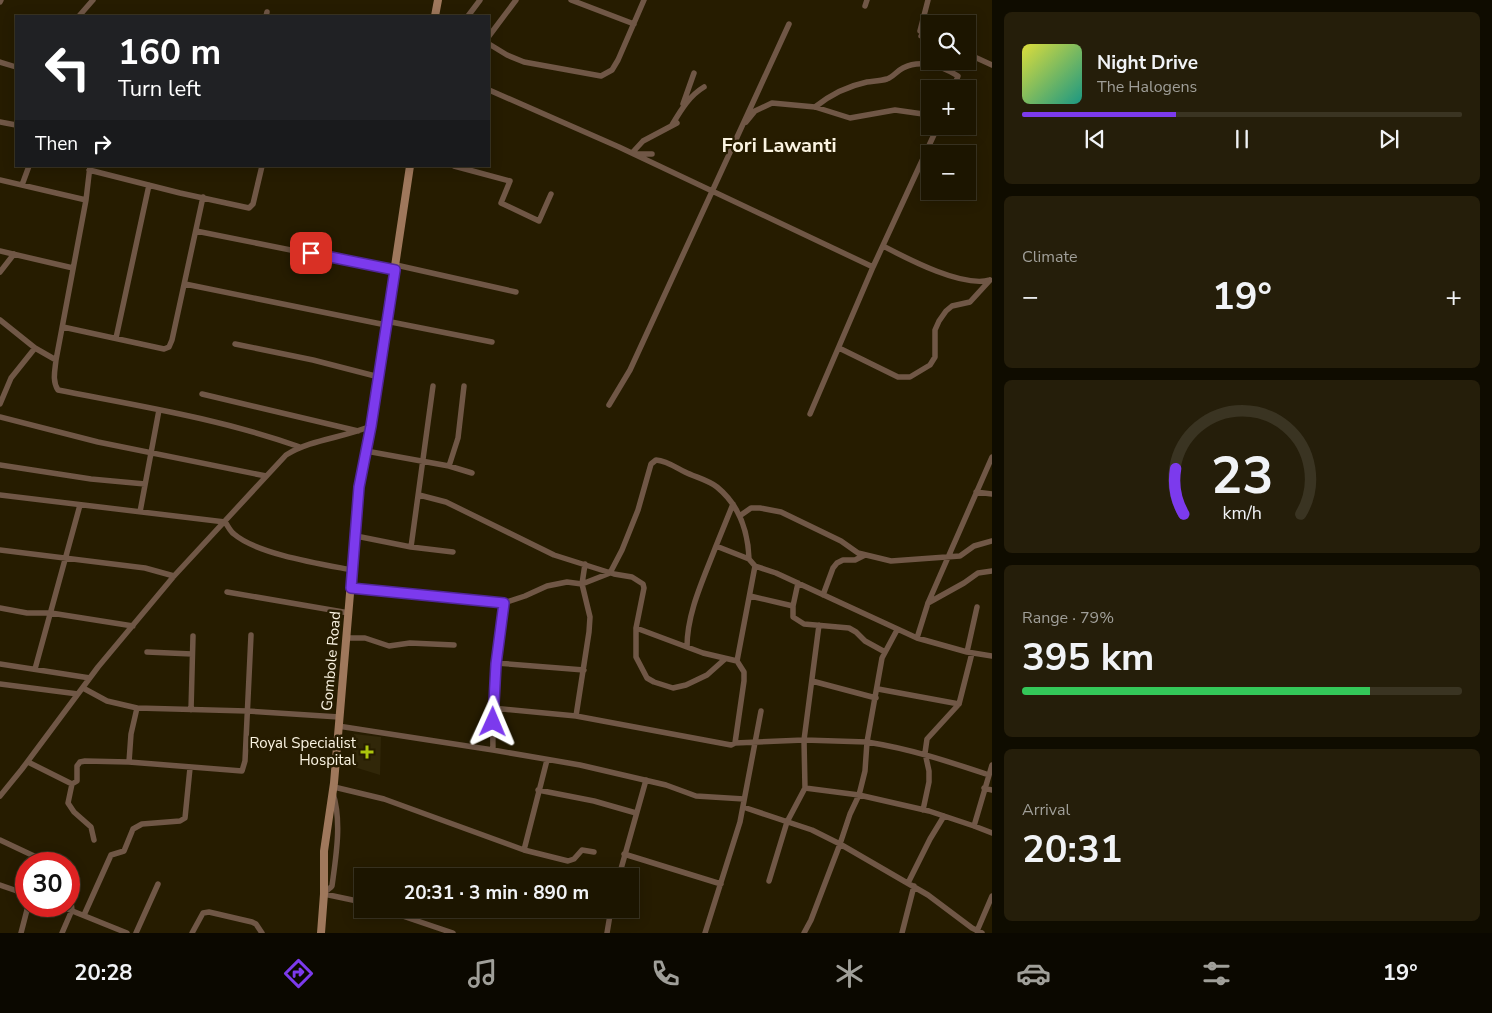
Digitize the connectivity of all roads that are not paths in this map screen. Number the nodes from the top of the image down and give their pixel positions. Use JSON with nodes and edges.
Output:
{"nodes":[{"id":1,"x":93,"y":0,"type":"edge"},
{"id":2,"x":438,"y":0,"type":"edge"},
{"id":3,"x":480,"y":0,"type":"edge"},
{"id":4,"x":516,"y":0,"type":"edge"},
{"id":5,"x":571,"y":0,"type":"edge"},
{"id":6,"x":644,"y":0,"type":"edge"},
{"id":7,"x":928,"y":0,"type":"edge"},
{"id":8,"x":83,"y":15,"type":"edge"},
{"id":9,"x":435,"y":15,"type":"edge"},
{"id":10,"x":469,"y":15,"type":"edge"},
{"id":11,"x":924,"y":15,"type":"edge"},
{"id":12,"x":634,"y":24,"type":"junction"},
{"id":13,"x":789,"y":24,"type":"dead end"},
{"id":14,"x":490,"y":35,"type":"edge"},
{"id":15,"x":490,"y":45,"type":"edge"},
{"id":16,"x":976,"y":58,"type":"edge"},
{"id":17,"x":1,"y":65,"type":"edge"},
{"id":18,"x":992,"y":65,"type":"edge"},
{"id":19,"x":15,"y":67,"type":"edge"},
{"id":20,"x":694,"y":73,"type":"dead end"},
{"id":21,"x":956,"y":80,"type":"edge"},
{"id":22,"x":704,"y":88,"type":"dead end"},
{"id":23,"x":490,"y":90,"type":"edge"},
{"id":24,"x":815,"y":107,"type":"junction"},
{"id":25,"x":681,"y":111,"type":"junction"},
{"id":26,"x":921,"y":114,"type":"edge"},
{"id":27,"x":0,"y":122,"type":"edge"},
{"id":28,"x":15,"y":125,"type":"edge"},
{"id":29,"x":739,"y":132,"type":"junction"},
{"id":30,"x":934,"y":135,"type":"edge"},
{"id":31,"x":632,"y":154,"type":"junction"},
{"id":32,"x":652,"y":154,"type":"dead end"},
{"id":33,"x":28,"y":167,"type":"edge"},
{"id":34,"x":262,"y":167,"type":"edge"},
{"id":35,"x":410,"y":167,"type":"edge"},
{"id":36,"x":458,"y":167,"type":"edge"},
{"id":37,"x":89,"y":168,"type":"edge"},
{"id":38,"x":0,"y":180,"type":"edge"},
{"id":39,"x":22,"y":185,"type":"junction"},
{"id":40,"x":149,"y":185,"type":"junction"},
{"id":41,"x":712,"y":192,"type":"junction"},
{"id":42,"x":551,"y":194,"type":"dead end"},
{"id":43,"x":203,"y":198,"type":"junction"},
{"id":44,"x":86,"y":200,"type":"junction"},
{"id":45,"x":196,"y":231,"type":"junction"},
{"id":46,"x":883,"y":246,"type":"junction"},
{"id":47,"x":0,"y":251,"type":"edge"},
{"id":48,"x":14,"y":254,"type":"junction"},
{"id":49,"x":873,"y":267,"type":"junction"},
{"id":50,"x":73,"y":268,"type":"junction"},
{"id":51,"x":395,"y":268,"type":"junction"},
{"id":52,"x":0,"y":272,"type":"edge"},
{"id":53,"x":991,"y":280,"type":"edge"},
{"id":54,"x":185,"y":284,"type":"junction"},
{"id":55,"x":516,"y":292,"type":"dead end"},
{"id":56,"x":0,"y":320,"type":"edge"},
{"id":57,"x":386,"y":323,"type":"junction"},
{"id":58,"x":63,"y":327,"type":"junction"},
{"id":59,"x":116,"y":338,"type":"junction"},
{"id":60,"x":492,"y":342,"type":"dead end"},
{"id":61,"x":235,"y":344,"type":"dead end"},
{"id":62,"x":35,"y":348,"type":"junction"},
{"id":63,"x":839,"y":348,"type":"junction"},
{"id":64,"x":56,"y":360,"type":"junction"},
{"id":65,"x":379,"y":377,"type":"junction"},
{"id":66,"x":433,"y":386,"type":"dead end"},
{"id":67,"x":464,"y":386,"type":"dead end"},
{"id":68,"x":202,"y":394,"type":"dead end"},
{"id":69,"x":0,"y":404,"type":"edge"},
{"id":70,"x":609,"y":405,"type":"dead end"},
{"id":71,"x":159,"y":410,"type":"junction"},
{"id":72,"x":810,"y":414,"type":"dead end"},
{"id":73,"x":0,"y":417,"type":"edge"},
{"id":74,"x":371,"y":426,"type":"junction"},
{"id":75,"x":360,"y":431,"type":"junction"},
{"id":76,"x":300,"y":447,"type":"junction"},
{"id":77,"x":366,"y":451,"type":"junction"},
{"id":78,"x":150,"y":453,"type":"junction"},
{"id":79,"x":992,"y":458,"type":"edge"},
{"id":80,"x":423,"y":462,"type":"junction"},
{"id":81,"x":0,"y":465,"type":"edge"},
{"id":82,"x":449,"y":466,"type":"junction"},
{"id":83,"x":472,"y":472,"type":"dead end"},
{"id":84,"x":266,"y":476,"type":"junction"},
{"id":85,"x":145,"y":484,"type":"junction"},
{"id":86,"x":976,"y":492,"type":"junction"},
{"id":87,"x":992,"y":494,"type":"edge"},
{"id":88,"x":0,"y":495,"type":"edge"},
{"id":89,"x":419,"y":495,"type":"junction"},
{"id":90,"x":733,"y":504,"type":"junction"},
{"id":91,"x":80,"y":505,"type":"junction"},
{"id":92,"x":140,"y":512,"type":"junction"},
{"id":93,"x":740,"y":515,"type":"junction"},
{"id":94,"x":224,"y":522,"type":"junction"},
{"id":95,"x":356,"y":536,"type":"junction"},
{"id":96,"x":992,"y":541,"type":"edge"},
{"id":97,"x":716,"y":546,"type":"junction"},
{"id":98,"x":411,"y":547,"type":"junction"},
{"id":99,"x":0,"y":550,"type":"edge"},
{"id":100,"x":453,"y":552,"type":"dead end"},
{"id":101,"x":865,"y":555,"type":"junction"},
{"id":102,"x":949,"y":557,"type":"junction"},
{"id":103,"x":66,"y":558,"type":"junction"},
{"id":104,"x":749,"y":559,"type":"junction"},
{"id":105,"x":585,"y":564,"type":"junction"},
{"id":106,"x":756,"y":566,"type":"junction"},
{"id":107,"x":352,"y":570,"type":"junction"},
{"id":108,"x":992,"y":571,"type":"edge"},
{"id":109,"x":610,"y":573,"type":"junction"},
{"id":110,"x":174,"y":576,"type":"junction"},
{"id":111,"x":798,"y":583,"type":"junction"},
{"id":112,"x":582,"y":584,"type":"junction"},
{"id":113,"x":351,"y":588,"type":"junction"},
{"id":114,"x":226,"y":592,"type":"dead end"},
{"id":115,"x":823,"y":595,"type":"junction"},
{"id":116,"x":750,"y":596,"type":"junction"},
{"id":117,"x":504,"y":603,"type":"junction"},
{"id":118,"x":928,"y":603,"type":"junction"},
{"id":119,"x":793,"y":606,"type":"junction"},
{"id":120,"x":977,"y":606,"type":"dead end"},
{"id":121,"x":0,"y":608,"type":"edge"},
{"id":122,"x":51,"y":613,"type":"junction"},
{"id":123,"x":349,"y":613,"type":"junction"},
{"id":124,"x":819,"y":625,"type":"junction"},
{"id":125,"x":133,"y":626,"type":"junction"},
{"id":126,"x":636,"y":628,"type":"junction"},
{"id":127,"x":897,"y":630,"type":"junction"},
{"id":128,"x":251,"y":635,"type":"dead end"},
{"id":129,"x":193,"y":636,"type":"dead end"},
{"id":130,"x":347,"y":638,"type":"junction"},
{"id":131,"x":917,"y":638,"type":"junction"},
{"id":132,"x":454,"y":645,"type":"dead end"},
{"id":133,"x":687,"y":646,"type":"junction"},
{"id":134,"x":147,"y":652,"type":"dead end"},
{"id":135,"x":885,"y":652,"type":"junction"},
{"id":136,"x":969,"y":653,"type":"junction"},
{"id":137,"x":192,"y":654,"type":"junction"},
{"id":138,"x":992,"y":656,"type":"edge"},
{"id":139,"x":725,"y":659,"type":"junction"},
{"id":140,"x":737,"y":662,"type":"junction"},
{"id":141,"x":0,"y":664,"type":"edge"},
{"id":142,"x":496,"y":664,"type":"junction"},
{"id":143,"x":35,"y":669,"type":"junction"},
{"id":144,"x":584,"y":670,"type":"junction"},
{"id":145,"x":90,"y":678,"type":"junction"},
{"id":146,"x":812,"y":680,"type":"junction"},
{"id":147,"x":0,"y":684,"type":"edge"},
{"id":148,"x":83,"y":688,"type":"junction"},
{"id":149,"x":878,"y":689,"type":"junction"},
{"id":150,"x":78,"y":694,"type":"junction"},
{"id":151,"x":876,"y":698,"type":"junction"},
{"id":152,"x":959,"y":704,"type":"junction"},
{"id":153,"x":137,"y":708,"type":"junction"},
{"id":154,"x":493,"y":708,"type":"junction"},
{"id":155,"x":191,"y":710,"type":"junction"},
{"id":156,"x":247,"y":711,"type":"junction"},
{"id":157,"x":761,"y":711,"type":"dead end"},
{"id":158,"x":576,"y":716,"type":"junction"},
{"id":159,"x":339,"y":717,"type":"junction"},
{"id":160,"x":338,"y":726,"type":"junction"},
{"id":161,"x":804,"y":740,"type":"junction"},
{"id":162,"x":867,"y":742,"type":"junction"},
{"id":163,"x":735,"y":743,"type":"junction"},
{"id":164,"x":754,"y":743,"type":"junction"},
{"id":165,"x":494,"y":750,"type":"junction"},
{"id":166,"x":925,"y":753,"type":"junction"},
{"id":167,"x":547,"y":760,"type":"junction"},
{"id":168,"x":28,"y":762,"type":"junction"},
{"id":169,"x":129,"y":762,"type":"junction"},
{"id":170,"x":992,"y":765,"type":"edge"},
{"id":171,"x":190,"y":768,"type":"junction"},
{"id":172,"x":989,"y":775,"type":"junction"},
{"id":173,"x":646,"y":780,"type":"junction"},
{"id":174,"x":72,"y":784,"type":"junction"},
{"id":175,"x":805,"y":788,"type":"junction"},
{"id":176,"x":984,"y":788,"type":"junction"},
{"id":177,"x":333,"y":789,"type":"junction"},
{"id":178,"x":538,"y":790,"type":"junction"},
{"id":179,"x":992,"y":790,"type":"edge"},
{"id":180,"x":860,"y":795,"type":"junction"},
{"id":181,"x":0,"y":796,"type":"edge"},
{"id":182,"x":744,"y":799,"type":"junction"},
{"id":183,"x":743,"y":807,"type":"junction"},
{"id":184,"x":923,"y":810,"type":"junction"},
{"id":185,"x":636,"y":812,"type":"junction"},
{"id":186,"x":944,"y":816,"type":"junction"},
{"id":187,"x":787,"y":822,"type":"junction"},
{"id":188,"x":974,"y":826,"type":"junction"},
{"id":189,"x":992,"y":834,"type":"edge"},
{"id":190,"x":0,"y":840,"type":"edge"},
{"id":191,"x":94,"y":840,"type":"dead end"},
{"id":192,"x":840,"y":844,"type":"junction"},
{"id":193,"x":524,"y":850,"type":"junction"},
{"id":194,"x":26,"y":852,"type":"edge"},
{"id":195,"x":594,"y":852,"type":"dead end"},
{"id":196,"x":624,"y":854,"type":"junction"},
{"id":197,"x":621,"y":868,"type":"edge"},
{"id":198,"x":769,"y":881,"type":"dead end"},
{"id":199,"x":158,"y":884,"type":"dead end"},
{"id":200,"x":721,"y":884,"type":"junction"},
{"id":201,"x":0,"y":885,"type":"edge"},
{"id":202,"x":911,"y":885,"type":"junction"},
{"id":203,"x":15,"y":890,"type":"edge"},
{"id":204,"x":324,"y":893,"type":"junction"},
{"id":205,"x":992,"y":896,"type":"edge"},
{"id":206,"x":354,"y":900,"type":"edge"},
{"id":207,"x":80,"y":913,"type":"edge"},
{"id":208,"x":84,"y":915,"type":"junction"},
{"id":209,"x":25,"y":917,"type":"edge"},
{"id":210,"x":69,"y":917,"type":"edge"},
{"id":211,"x":409,"y":918,"type":"edge"},
{"id":212,"x":610,"y":918,"type":"edge"},
{"id":213,"x":979,"y":932,"type":"edge"},
{"id":214,"x":21,"y":933,"type":"edge"},
{"id":215,"x":62,"y":933,"type":"edge"},
{"id":216,"x":127,"y":933,"type":"edge"},
{"id":217,"x":136,"y":933,"type":"edge"},
{"id":218,"x":192,"y":933,"type":"edge"},
{"id":219,"x":262,"y":933,"type":"edge"},
{"id":220,"x":321,"y":933,"type":"edge"},
{"id":221,"x":453,"y":933,"type":"edge"},
{"id":222,"x":608,"y":933,"type":"edge"},
{"id":223,"x":705,"y":933,"type":"edge"},
{"id":224,"x":804,"y":933,"type":"edge"},
{"id":225,"x":902,"y":933,"type":"edge"}],
"edges":[{"from":1,"to":8,"type":"street"},
{"from":2,"to":9,"type":"street"},
{"from":3,"to":10,"type":"street"},
{"from":4,"to":14,"type":"street"},
{"from":5,"to":12,"type":"street"},
{"from":6,"to":12,"type":"street"},
{"from":7,"to":11,"type":"street"},
{"from":12,"to":15,"type":"street"},
{"from":13,"to":29,"type":"street"},
{"from":16,"to":18,"type":"street"},
{"from":17,"to":19,"type":"street"},
{"from":20,"to":25,"type":"street"},
{"from":21,"to":24,"type":"street"},
{"from":22,"to":25,"type":"street"},
{"from":23,"to":31,"type":"street"},
{"from":24,"to":26,"type":"street"},
{"from":24,"to":29,"type":"street"},
{"from":25,"to":31,"type":"street"},
{"from":27,"to":28,"type":"street"},
{"from":29,"to":41,"type":"street"},
{"from":30,"to":46,"type":"street"},
{"from":31,"to":32,"type":"street"},
{"from":31,"to":41,"type":"street"},
{"from":33,"to":39,"type":"street"},
{"from":34,"to":43,"type":"street"},
{"from":35,"to":51,"type":"street","name":"Gombole Road"},
{"from":36,"to":42,"type":"street"},
{"from":37,"to":40,"type":"street"},
{"from":37,"to":44,"type":"street"},
{"from":38,"to":39,"type":"street"},
{"from":39,"to":44,"type":"street"},
{"from":40,"to":43,"type":"street"},
{"from":40,"to":59,"type":"street"},
{"from":41,"to":49,"type":"street"},
{"from":41,"to":70,"type":"street"},
{"from":43,"to":45,"type":"street"},
{"from":44,"to":50,"type":"street"},
{"from":45,"to":51,"type":"street"},
{"from":45,"to":54,"type":"street"},
{"from":46,"to":49,"type":"street"},
{"from":46,"to":53,"type":"street"},
{"from":47,"to":48,"type":"street"},
{"from":48,"to":50,"type":"street"},
{"from":48,"to":52,"type":"street"},
{"from":49,"to":63,"type":"street"},
{"from":50,"to":58,"type":"street"},
{"from":51,"to":55,"type":"street"},
{"from":51,"to":57,"type":"street","name":"Gombole Road"},
{"from":53,"to":63,"type":"street"},
{"from":54,"to":57,"type":"street"},
{"from":54,"to":59,"type":"street"},
{"from":56,"to":62,"type":"street"},
{"from":57,"to":60,"type":"street"},
{"from":57,"to":65,"type":"street","name":"Gombole Road"},
{"from":58,"to":59,"type":"street"},
{"from":58,"to":64,"type":"street"},
{"from":61,"to":65,"type":"street"},
{"from":62,"to":64,"type":"street"},
{"from":62,"to":69,"type":"street"},
{"from":63,"to":72,"type":"street"},
{"from":64,"to":71,"type":"street"},
{"from":65,"to":74,"type":"street","name":"Gombole Road"},
{"from":66,"to":80,"type":"street"},
{"from":67,"to":82,"type":"street"},
{"from":68,"to":75,"type":"street"},
{"from":71,"to":76,"type":"street"},
{"from":71,"to":78,"type":"street"},
{"from":73,"to":78,"type":"street"},
{"from":74,"to":75,"type":"street"},
{"from":74,"to":77,"type":"street","name":"Gombole Road"},
{"from":75,"to":76,"type":"street"},
{"from":76,"to":84,"type":"street"},
{"from":77,"to":80,"type":"street"},
{"from":77,"to":95,"type":"street","name":"Gombole Road"},
{"from":78,"to":84,"type":"street"},
{"from":78,"to":85,"type":"street"},
{"from":79,"to":86,"type":"street"},
{"from":80,"to":82,"type":"street"},
{"from":80,"to":89,"type":"street"},
{"from":81,"to":85,"type":"street"},
{"from":82,"to":83,"type":"street"},
{"from":84,"to":94,"type":"street"},
{"from":85,"to":92,"type":"street"},
{"from":86,"to":87,"type":"street"},
{"from":86,"to":102,"type":"street"},
{"from":88,"to":91,"type":"street"},
{"from":89,"to":98,"type":"street"},
{"from":89,"to":105,"type":"street"},
{"from":90,"to":93,"type":"street"},
{"from":90,"to":97,"type":"street"},
{"from":90,"to":109,"type":"street"},
{"from":91,"to":92,"type":"street"},
{"from":91,"to":103,"type":"street"},
{"from":92,"to":94,"type":"street"},
{"from":93,"to":101,"type":"street"},
{"from":93,"to":104,"type":"street"},
{"from":94,"to":107,"type":"street"},
{"from":94,"to":110,"type":"street"},
{"from":95,"to":98,"type":"street"},
{"from":95,"to":107,"type":"street","name":"Gombole Road"},
{"from":96,"to":102,"type":"street"},
{"from":97,"to":104,"type":"street"},
{"from":97,"to":133,"type":"street"},
{"from":98,"to":100,"type":"street"},
{"from":99,"to":103,"type":"street"},
{"from":101,"to":102,"type":"street"},
{"from":101,"to":115,"type":"street"},
{"from":102,"to":118,"type":"street"},
{"from":103,"to":110,"type":"street"},
{"from":103,"to":122,"type":"street"},
{"from":104,"to":106,"type":"street"},
{"from":105,"to":109,"type":"street"},
{"from":105,"to":112,"type":"street"},
{"from":106,"to":111,"type":"street"},
{"from":106,"to":116,"type":"street"},
{"from":107,"to":113,"type":"street","name":"Gombole Road"},
{"from":108,"to":118,"type":"street"},
{"from":109,"to":112,"type":"street"},
{"from":109,"to":126,"type":"street"},
{"from":110,"to":125,"type":"street"},
{"from":111,"to":115,"type":"street"},
{"from":111,"to":119,"type":"street"},
{"from":112,"to":117,"type":"street"},
{"from":112,"to":144,"type":"street"},
{"from":113,"to":117,"type":"street"},
{"from":113,"to":123,"type":"street","name":"Gombole Road"},
{"from":114,"to":123,"type":"street"},
{"from":115,"to":127,"type":"street"},
{"from":116,"to":119,"type":"street"},
{"from":116,"to":140,"type":"street"},
{"from":117,"to":142,"type":"street"},
{"from":118,"to":131,"type":"street"},
{"from":119,"to":124,"type":"street"},
{"from":120,"to":136,"type":"street"},
{"from":121,"to":122,"type":"street"},
{"from":122,"to":125,"type":"street"},
{"from":122,"to":143,"type":"street"},
{"from":123,"to":130,"type":"street","name":"Gombole Road"},
{"from":124,"to":135,"type":"street"},
{"from":124,"to":146,"type":"street"},
{"from":125,"to":145,"type":"street"},
{"from":126,"to":133,"type":"street"},
{"from":126,"to":139,"type":"street"},
{"from":127,"to":131,"type":"street"},
{"from":127,"to":135,"type":"street"},
{"from":128,"to":156,"type":"street"},
{"from":129,"to":137,"type":"street"},
{"from":130,"to":132,"type":"street"},
{"from":130,"to":159,"type":"street","name":"Gombole Road"},
{"from":131,"to":136,"type":"street"},
{"from":133,"to":139,"type":"street"},
{"from":134,"to":137,"type":"street"},
{"from":135,"to":149,"type":"street"},
{"from":136,"to":138,"type":"street"},
{"from":136,"to":152,"type":"street"},
{"from":137,"to":155,"type":"street"},
{"from":139,"to":140,"type":"street"},
{"from":140,"to":163,"type":"street"},
{"from":141,"to":143,"type":"street"},
{"from":142,"to":144,"type":"street"},
{"from":142,"to":154,"type":"street"},
{"from":143,"to":145,"type":"street"},
{"from":144,"to":158,"type":"street"},
{"from":145,"to":148,"type":"street"},
{"from":146,"to":151,"type":"street"},
{"from":146,"to":161,"type":"street"},
{"from":147,"to":150,"type":"street"},
{"from":148,"to":150,"type":"street"},
{"from":148,"to":153,"type":"street"},
{"from":149,"to":151,"type":"street"},
{"from":149,"to":152,"type":"street"},
{"from":150,"to":168,"type":"street"},
{"from":151,"to":162,"type":"street"},
{"from":152,"to":166,"type":"street"},
{"from":153,"to":155,"type":"street"},
{"from":153,"to":169,"type":"street"},
{"from":154,"to":158,"type":"street"},
{"from":154,"to":165,"type":"street"},
{"from":155,"to":156,"type":"street"},
{"from":156,"to":159,"type":"street"},
{"from":156,"to":171,"type":"street"},
{"from":157,"to":164,"type":"street"},
{"from":158,"to":163,"type":"street"},
{"from":159,"to":160,"type":"street","name":"Gombole Road"},
{"from":160,"to":165,"type":"street"},
{"from":160,"to":177,"type":"street","name":"Gombole Road"},
{"from":161,"to":162,"type":"street"},
{"from":161,"to":164,"type":"street"},
{"from":161,"to":175,"type":"street"},
{"from":162,"to":166,"type":"street"},
{"from":162,"to":180,"type":"street"},
{"from":163,"to":164,"type":"street"},
{"from":164,"to":182,"type":"street"},
{"from":165,"to":167,"type":"street"},
{"from":166,"to":172,"type":"street"},
{"from":166,"to":184,"type":"street"},
{"from":167,"to":173,"type":"street"},
{"from":167,"to":178,"type":"street"},
{"from":168,"to":174,"type":"street"},
{"from":168,"to":181,"type":"street"},
{"from":169,"to":171,"type":"street"},
{"from":169,"to":174,"type":"street"},
{"from":170,"to":172,"type":"street"},
{"from":171,"to":208,"type":"street"},
{"from":172,"to":176,"type":"street"},
{"from":173,"to":182,"type":"street"},
{"from":173,"to":185,"type":"street"},
{"from":174,"to":191,"type":"street"},
{"from":175,"to":180,"type":"street"},
{"from":175,"to":187,"type":"street"},
{"from":176,"to":179,"type":"street"},
{"from":176,"to":188,"type":"street"},
{"from":177,"to":193,"type":"street"},
{"from":177,"to":204,"type":"street","name":"Gombole Road"},
{"from":178,"to":185,"type":"street"},
{"from":178,"to":193,"type":"street"},
{"from":180,"to":184,"type":"street"},
{"from":180,"to":192,"type":"street"},
{"from":182,"to":183,"type":"street"},
{"from":183,"to":187,"type":"street"},
{"from":183,"to":200,"type":"street"},
{"from":184,"to":186,"type":"street"},
{"from":185,"to":196,"type":"street"},
{"from":186,"to":188,"type":"street"},
{"from":186,"to":202,"type":"street"},
{"from":187,"to":192,"type":"street"},
{"from":187,"to":198,"type":"street"},
{"from":188,"to":189,"type":"street"},
{"from":190,"to":194,"type":"street"},
{"from":192,"to":202,"type":"street"},
{"from":192,"to":224,"type":"street"},
{"from":193,"to":195,"type":"street"},
{"from":196,"to":197,"type":"street"},
{"from":196,"to":200,"type":"street"},
{"from":199,"to":217,"type":"street"},
{"from":200,"to":223,"type":"street"},
{"from":201,"to":203,"type":"street"},
{"from":202,"to":213,"type":"street"},
{"from":202,"to":225,"type":"street"},
{"from":204,"to":206,"type":"street"},
{"from":204,"to":220,"type":"street","name":"Gombole Road"},
{"from":205,"to":213,"type":"street"},
{"from":207,"to":208,"type":"street"},
{"from":208,"to":216,"type":"street"},
{"from":209,"to":214,"type":"street"},
{"from":210,"to":215,"type":"street"},
{"from":211,"to":221,"type":"street"},
{"from":212,"to":222,"type":"street"},
{"from":218,"to":219,"type":"street"}]}
